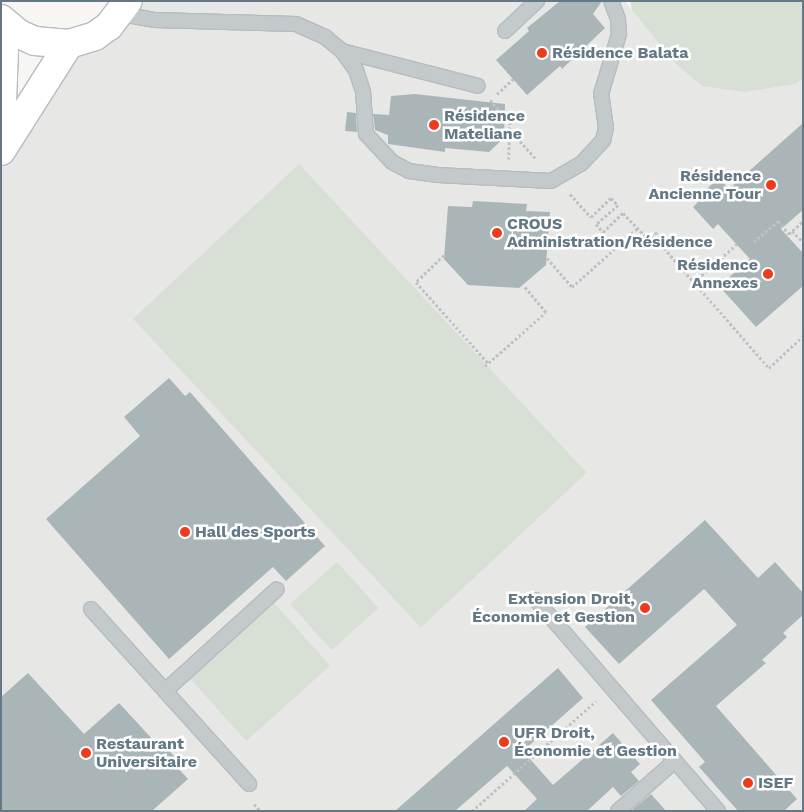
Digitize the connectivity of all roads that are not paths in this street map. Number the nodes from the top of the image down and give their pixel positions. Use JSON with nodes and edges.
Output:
{"nodes":[{"id":1,"x":537,"y":1,"type":"edge"},
{"id":2,"x":611,"y":1,"type":"edge"},
{"id":3,"x":124,"y":7,"type":"edge"},
{"id":4,"x":3,"y":21,"type":"edge"},
{"id":5,"x":506,"y":31,"type":"dead end"},
{"id":6,"x":69,"y":44,"type":"junction"},
{"id":7,"x":342,"y":51,"type":"junction"},
{"id":8,"x":478,"y":86,"type":"road end"},
{"id":9,"x":1,"y":129,"type":"edge"},
{"id":10,"x":1,"y":151,"type":"edge"},
{"id":11,"x":277,"y":589,"type":"dead end"},
{"id":12,"x":536,"y":600,"type":"dead end"},
{"id":13,"x":91,"y":609,"type":"dead end"},
{"id":14,"x":165,"y":691,"type":"junction"},
{"id":15,"x":675,"y":760,"type":"junction"},
{"id":16,"x":249,"y":784,"type":"dead end"},
{"id":17,"x":618,"y":811,"type":"edge"},
{"id":18,"x":718,"y":811,"type":"edge"}],
"edges":[{"from":1,"to":5,"type":"lane"},
{"from":2,"to":7,"type":"lane"},
{"from":3,"to":6,"type":"main road"},
{"from":3,"to":7,"type":"lane"},
{"from":4,"to":6,"type":"main road"},
{"from":4,"to":9,"type":"main road"},
{"from":6,"to":10,"type":"main road"},
{"from":7,"to":8,"type":"lane"},
{"from":11,"to":14,"type":"lane"},
{"from":12,"to":15,"type":"lane"},
{"from":13,"to":14,"type":"lane"},
{"from":14,"to":16,"type":"lane"},
{"from":15,"to":17,"type":"lane"},
{"from":15,"to":18,"type":"lane"}]}
